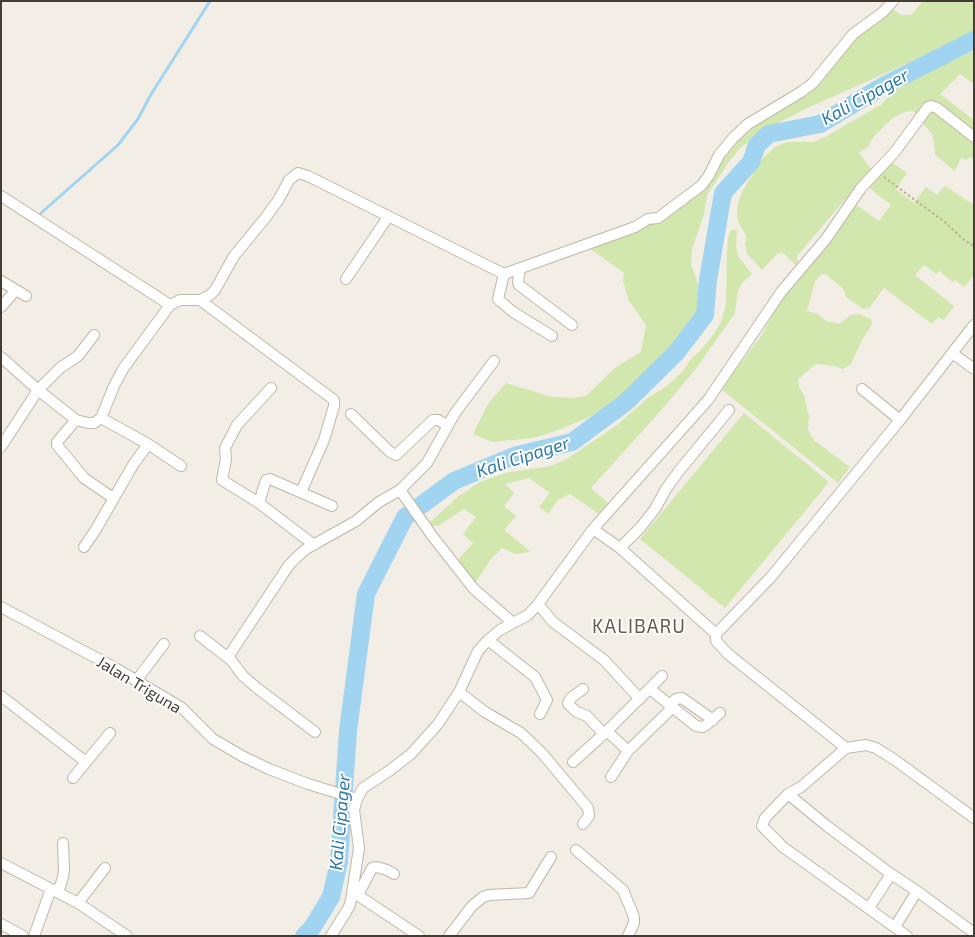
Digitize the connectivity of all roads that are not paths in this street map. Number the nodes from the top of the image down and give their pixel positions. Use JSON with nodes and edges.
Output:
{"nodes":[{"id":1,"x":893,"y":1,"type":"edge"},
{"id":2,"x":974,"y":137,"type":"edge"},
{"id":3,"x":1,"y":196,"type":"edge"},
{"id":4,"x":388,"y":217,"type":"junction"},
{"id":5,"x":520,"y":268,"type":"junction"},
{"id":6,"x":504,"y":274,"type":"junction"},
{"id":7,"x":346,"y":279,"type":"dead end"},
{"id":8,"x":1,"y":281,"type":"edge"},
{"id":9,"x":16,"y":290,"type":"junction"},
{"id":10,"x":26,"y":296,"type":"dead end"},
{"id":11,"x":200,"y":300,"type":"junction"},
{"id":12,"x":170,"y":305,"type":"junction"},
{"id":13,"x":1,"y":307,"type":"edge"},
{"id":14,"x":572,"y":325,"type":"dead end"},
{"id":15,"x":974,"y":325,"type":"edge"},
{"id":16,"x":94,"y":335,"type":"dead end"},
{"id":17,"x":552,"y":336,"type":"dead end"},
{"id":18,"x":952,"y":353,"type":"junction"},
{"id":19,"x":1,"y":357,"type":"edge"},
{"id":20,"x":494,"y":361,"type":"dead end"},
{"id":21,"x":974,"y":370,"type":"edge"},
{"id":22,"x":271,"y":388,"type":"dead end"},
{"id":23,"x":862,"y":389,"type":"dead end"},
{"id":24,"x":38,"y":390,"type":"junction"},
{"id":25,"x":729,"y":410,"type":"dead end"},
{"id":26,"x":351,"y":414,"type":"dead end"},
{"id":27,"x":101,"y":418,"type":"junction"},
{"id":28,"x":76,"y":420,"type":"junction"},
{"id":29,"x":900,"y":420,"type":"junction"},
{"id":30,"x":447,"y":425,"type":"junction"},
{"id":31,"x":148,"y":444,"type":"junction"},
{"id":32,"x":1,"y":447,"type":"edge"},
{"id":33,"x":181,"y":466,"type":"dead end"},
{"id":34,"x":400,"y":490,"type":"junction"},
{"id":35,"x":301,"y":492,"type":"junction"},
{"id":36,"x":113,"y":498,"type":"junction"},
{"id":37,"x":259,"y":503,"type":"junction"},
{"id":38,"x":332,"y":506,"type":"dead end"},
{"id":39,"x":593,"y":529,"type":"junction"},
{"id":40,"x":314,"y":545,"type":"junction"},
{"id":41,"x":84,"y":546,"type":"dead end"},
{"id":42,"x":620,"y":548,"type":"junction"},
{"id":43,"x":538,"y":604,"type":"junction"},
{"id":44,"x":1,"y":607,"type":"edge"},
{"id":45,"x":513,"y":623,"type":"junction"},
{"id":46,"x":716,"y":634,"type":"junction"},
{"id":47,"x":200,"y":636,"type":"dead end"},
{"id":48,"x":488,"y":640,"type":"junction"},
{"id":49,"x":164,"y":644,"type":"dead end"},
{"id":50,"x":228,"y":657,"type":"junction"},
{"id":51,"x":662,"y":676,"type":"dead end"},
{"id":52,"x":136,"y":681,"type":"junction"},
{"id":53,"x":583,"y":688,"type":"dead end"},
{"id":54,"x":650,"y":689,"type":"junction"},
{"id":55,"x":458,"y":692,"type":"junction"},
{"id":56,"x":1,"y":696,"type":"edge"},
{"id":57,"x":640,"y":699,"type":"junction"},
{"id":58,"x":671,"y":707,"type":"junction"},
{"id":59,"x":540,"y":714,"type":"dead end"},
{"id":60,"x":315,"y":732,"type":"dead end"},
{"id":61,"x":110,"y":733,"type":"dead end"},
{"id":62,"x":605,"y":733,"type":"junction"},
{"id":63,"x":846,"y":748,"type":"junction"},
{"id":64,"x":628,"y":751,"type":"junction"},
{"id":65,"x":86,"y":762,"type":"junction"},
{"id":66,"x":573,"y":762,"type":"dead end"},
{"id":67,"x":611,"y":777,"type":"dead end"},
{"id":68,"x":73,"y":778,"type":"dead end"},
{"id":69,"x":788,"y":794,"type":"junction"},
{"id":70,"x":354,"y":798,"type":"junction"},
{"id":71,"x":974,"y":818,"type":"edge"},
{"id":72,"x":583,"y":824,"type":"dead end"},
{"id":73,"x":63,"y":843,"type":"dead end"},
{"id":74,"x":576,"y":850,"type":"dead end"},
{"id":75,"x":551,"y":857,"type":"dead end"},
{"id":76,"x":1,"y":863,"type":"edge"},
{"id":77,"x":105,"y":868,"type":"dead end"},
{"id":78,"x":394,"y":874,"type":"dead end"},
{"id":79,"x":891,"y":874,"type":"junction"},
{"id":80,"x":53,"y":890,"type":"junction"},
{"id":81,"x":917,"y":891,"type":"junction"},
{"id":82,"x":355,"y":893,"type":"junction"},
{"id":83,"x":78,"y":903,"type":"junction"},
{"id":84,"x":869,"y":908,"type":"junction"},
{"id":85,"x":1,"y":924,"type":"edge"},
{"id":86,"x":895,"y":927,"type":"junction"},
{"id":87,"x":116,"y":932,"type":"edge"},
{"id":88,"x":974,"y":933,"type":"edge"},
{"id":89,"x":22,"y":936,"type":"edge"},
{"id":90,"x":34,"y":936,"type":"edge"},
{"id":91,"x":127,"y":936,"type":"edge"},
{"id":92,"x":331,"y":936,"type":"edge"},
{"id":93,"x":419,"y":936,"type":"edge"},
{"id":94,"x":449,"y":936,"type":"edge"},
{"id":95,"x":628,"y":936,"type":"edge"},
{"id":96,"x":907,"y":936,"type":"edge"}],
"edges":[{"from":1,"to":5,"type":"street"},
{"from":2,"to":39,"type":"street"},
{"from":3,"to":12,"type":"street"},
{"from":4,"to":6,"type":"street"},
{"from":4,"to":7,"type":"street"},
{"from":4,"to":11,"type":"street"},
{"from":5,"to":6,"type":"street"},
{"from":5,"to":14,"type":"street"},
{"from":6,"to":17,"type":"street"},
{"from":8,"to":9,"type":"street"},
{"from":9,"to":10,"type":"street"},
{"from":9,"to":13,"type":"street"},
{"from":11,"to":12,"type":"street"},
{"from":11,"to":35,"type":"street"},
{"from":12,"to":27,"type":"street"},
{"from":15,"to":18,"type":"street"},
{"from":16,"to":24,"type":"street"},
{"from":18,"to":21,"type":"street"},
{"from":18,"to":29,"type":"street"},
{"from":19,"to":24,"type":"street"},
{"from":20,"to":30,"type":"street"},
{"from":22,"to":37,"type":"street"},
{"from":23,"to":29,"type":"street"},
{"from":24,"to":28,"type":"street"},
{"from":24,"to":32,"type":"street"},
{"from":25,"to":42,"type":"street"},
{"from":26,"to":30,"type":"street"},
{"from":27,"to":28,"type":"street"},
{"from":27,"to":31,"type":"street"},
{"from":28,"to":36,"type":"street"},
{"from":29,"to":46,"type":"street"},
{"from":30,"to":34,"type":"street"},
{"from":31,"to":33,"type":"street"},
{"from":31,"to":36,"type":"street"},
{"from":34,"to":40,"type":"street"},
{"from":34,"to":45,"type":"street"},
{"from":35,"to":37,"type":"street"},
{"from":35,"to":38,"type":"street"},
{"from":36,"to":41,"type":"street"},
{"from":37,"to":40,"type":"street"},
{"from":39,"to":42,"type":"street"},
{"from":39,"to":43,"type":"street"},
{"from":40,"to":50,"type":"street"},
{"from":42,"to":46,"type":"street"},
{"from":43,"to":45,"type":"street"},
{"from":43,"to":57,"type":"street"},
{"from":44,"to":52,"type":"street","name":"Jalan Triguna"},
{"from":45,"to":48,"type":"street"},
{"from":46,"to":63,"type":"street"},
{"from":47,"to":50,"type":"street"},
{"from":48,"to":55,"type":"street"},
{"from":48,"to":59,"type":"street"},
{"from":49,"to":52,"type":"street"},
{"from":50,"to":60,"type":"street"},
{"from":51,"to":54,"type":"street"},
{"from":52,"to":70,"type":"street","name":"Jalan Triguna"},
{"from":53,"to":62,"type":"street"},
{"from":54,"to":57,"type":"street"},
{"from":54,"to":58,"type":"street"},
{"from":55,"to":70,"type":"street"},
{"from":55,"to":72,"type":"street"},
{"from":56,"to":65,"type":"street"},
{"from":57,"to":62,"type":"street"},
{"from":58,"to":58,"type":"street"},
{"from":58,"to":64,"type":"street"},
{"from":61,"to":65,"type":"street"},
{"from":62,"to":64,"type":"street"},
{"from":62,"to":66,"type":"street"},
{"from":63,"to":69,"type":"street"},
{"from":63,"to":71,"type":"street"},
{"from":64,"to":67,"type":"street"},
{"from":65,"to":68,"type":"street"},
{"from":69,"to":79,"type":"street"},
{"from":69,"to":84,"type":"street"},
{"from":70,"to":82,"type":"street"},
{"from":73,"to":80,"type":"street"},
{"from":74,"to":95,"type":"street"},
{"from":75,"to":94,"type":"street"},
{"from":76,"to":80,"type":"street"},
{"from":77,"to":83,"type":"street"},
{"from":78,"to":82,"type":"street"},
{"from":79,"to":81,"type":"street"},
{"from":79,"to":84,"type":"street"},
{"from":80,"to":83,"type":"street"},
{"from":80,"to":90,"type":"street"},
{"from":81,"to":86,"type":"street"},
{"from":81,"to":88,"type":"street"},
{"from":82,"to":92,"type":"street"},
{"from":82,"to":93,"type":"street"},
{"from":83,"to":87,"type":"street"},
{"from":84,"to":86,"type":"street"},
{"from":85,"to":89,"type":"street"},
{"from":86,"to":96,"type":"street"},
{"from":87,"to":91,"type":"street"}]}
